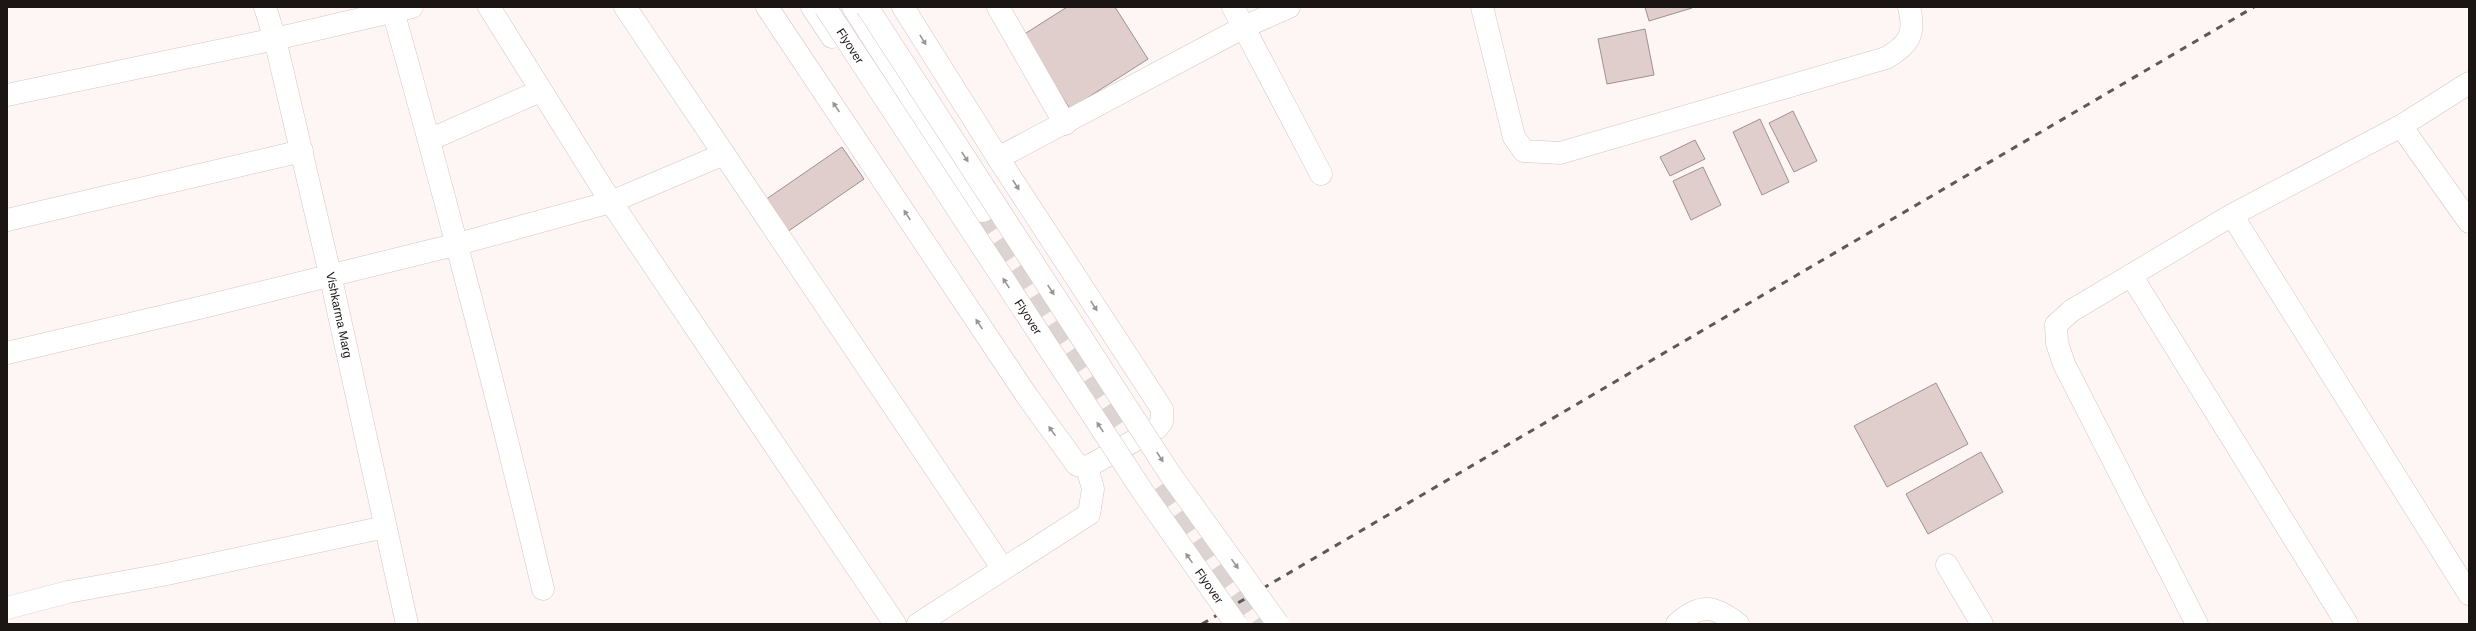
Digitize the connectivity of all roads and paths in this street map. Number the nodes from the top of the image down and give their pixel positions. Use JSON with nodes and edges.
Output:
{"nodes":[{"id":1,"x":265,"y":7,"type":"edge"},
{"id":2,"x":489,"y":7,"type":"edge"},
{"id":3,"x":625,"y":7,"type":"edge"},
{"id":4,"x":768,"y":7,"type":"edge"},
{"id":5,"x":812,"y":7,"type":"edge"},
{"id":6,"x":825,"y":7,"type":"edge"},
{"id":7,"x":853,"y":7,"type":"edge"},
{"id":8,"x":868,"y":7,"type":"edge"},
{"id":9,"x":903,"y":7,"type":"edge"},
{"id":10,"x":998,"y":7,"type":"edge"},
{"id":11,"x":1234,"y":7,"type":"edge"},
{"id":12,"x":1289,"y":7,"type":"edge"},
{"id":13,"x":1482,"y":7,"type":"edge"},
{"id":14,"x":1909,"y":7,"type":"edge"},
{"id":15,"x":399,"y":8,"type":"edge"},
{"id":16,"x":1244,"y":27,"type":"junction"},
{"id":17,"x":275,"y":39,"type":"junction"},
{"id":18,"x":2469,"y":83,"type":"edge"},
{"id":19,"x":540,"y":90,"type":"junction"},
{"id":20,"x":7,"y":95,"type":"edge"},
{"id":21,"x":1065,"y":124,"type":"junction"},
{"id":22,"x":2401,"y":126,"type":"junction"},
{"id":23,"x":429,"y":140,"type":"junction"},
{"id":24,"x":302,"y":151,"type":"junction"},
{"id":25,"x":724,"y":154,"type":"junction"},
{"id":26,"x":998,"y":158,"type":"junction"},
{"id":27,"x":1321,"y":174,"type":"dead end"},
{"id":28,"x":611,"y":202,"type":"junction"},
{"id":29,"x":982,"y":211,"type":"tunnel mouth"},
{"id":30,"x":2232,"y":215,"type":"junction"},
{"id":31,"x":7,"y":220,"type":"edge"},
{"id":32,"x":957,"y":222,"type":"dead end"},
{"id":33,"x":2469,"y":222,"type":"edge"},
{"id":34,"x":458,"y":244,"type":"junction"},
{"id":35,"x":330,"y":274,"type":"junction"},
{"id":36,"x":2131,"y":275,"type":"junction"},
{"id":37,"x":7,"y":353,"type":"edge"},
{"id":38,"x":1087,"y":467,"type":"junction"},
{"id":39,"x":385,"y":528,"type":"junction"},
{"id":40,"x":1947,"y":565,"type":"dead end"},
{"id":41,"x":1003,"y":570,"type":"junction"},
{"id":42,"x":542,"y":589,"type":"dead end"},
{"id":43,"x":2469,"y":594,"type":"edge"},
{"id":44,"x":7,"y":608,"type":"edge"},
{"id":45,"x":406,"y":624,"type":"edge"},
{"id":46,"x":894,"y":624,"type":"edge"},
{"id":47,"x":918,"y":624,"type":"edge"},
{"id":48,"x":1236,"y":624,"type":"edge"},
{"id":49,"x":1278,"y":624,"type":"edge"},
{"id":50,"x":1677,"y":624,"type":"edge"},
{"id":51,"x":1738,"y":624,"type":"edge"},
{"id":52,"x":1982,"y":624,"type":"edge"},
{"id":53,"x":2197,"y":624,"type":"edge"},
{"id":54,"x":2347,"y":624,"type":"edge"}],
"edges":[{"from":1,"to":17,"type":"street","name":"Vishkarma Marg"},
{"from":2,"to":19,"type":"street"},
{"from":3,"to":25,"type":"street"},
{"from":38,"to":4,"type":"street","one_way":true},
{"from":5,"to":32,"type":"street"},
{"from":48,"to":6,"type":"street","name":"Flyover","one_way":true,"bridge":true},
{"from":7,"to":29,"type":"street"},
{"from":8,"to":49,"type":"street","one_way":true,"bridge":true},
{"from":9,"to":26,"type":"street","one_way":true},
{"from":10,"to":21,"type":"street"},
{"from":11,"to":16,"type":"street"},
{"from":12,"to":16,"type":"street"},
{"from":13,"to":14,"type":"street"},
{"from":15,"to":17,"type":"street"},
{"from":15,"to":23,"type":"street"},
{"from":16,"to":21,"type":"street"},
{"from":16,"to":27,"type":"street"},
{"from":17,"to":20,"type":"street"},
{"from":17,"to":24,"type":"street","name":"Vishkarma Marg"},
{"from":18,"to":22,"type":"street"},
{"from":19,"to":23,"type":"street"},
{"from":19,"to":28,"type":"street"},
{"from":21,"to":26,"type":"street"},
{"from":22,"to":30,"type":"street"},
{"from":22,"to":33,"type":"street"},
{"from":23,"to":34,"type":"street"},
{"from":24,"to":31,"type":"street"},
{"from":24,"to":35,"type":"street","name":"Vishkarma Marg"},
{"from":25,"to":28,"type":"street"},
{"from":25,"to":41,"type":"street"},
{"from":26,"to":38,"type":"street","one_way":true},
{"from":28,"to":34,"type":"street"},
{"from":28,"to":46,"type":"street"},
{"from":30,"to":36,"type":"street"},
{"from":30,"to":43,"type":"street"},
{"from":34,"to":35,"type":"street"},
{"from":34,"to":42,"type":"street"},
{"from":35,"to":37,"type":"street"},
{"from":35,"to":39,"type":"street","name":"Vishkarma Marg"},
{"from":36,"to":53,"type":"street"},
{"from":36,"to":54,"type":"street"},
{"from":38,"to":41,"type":"street"},
{"from":39,"to":44,"type":"street"},
{"from":39,"to":45,"type":"street","name":"Vishkarma Marg"},
{"from":40,"to":52,"type":"street"},
{"from":41,"to":47,"type":"street"},
{"from":50,"to":51,"type":"street"}]}
